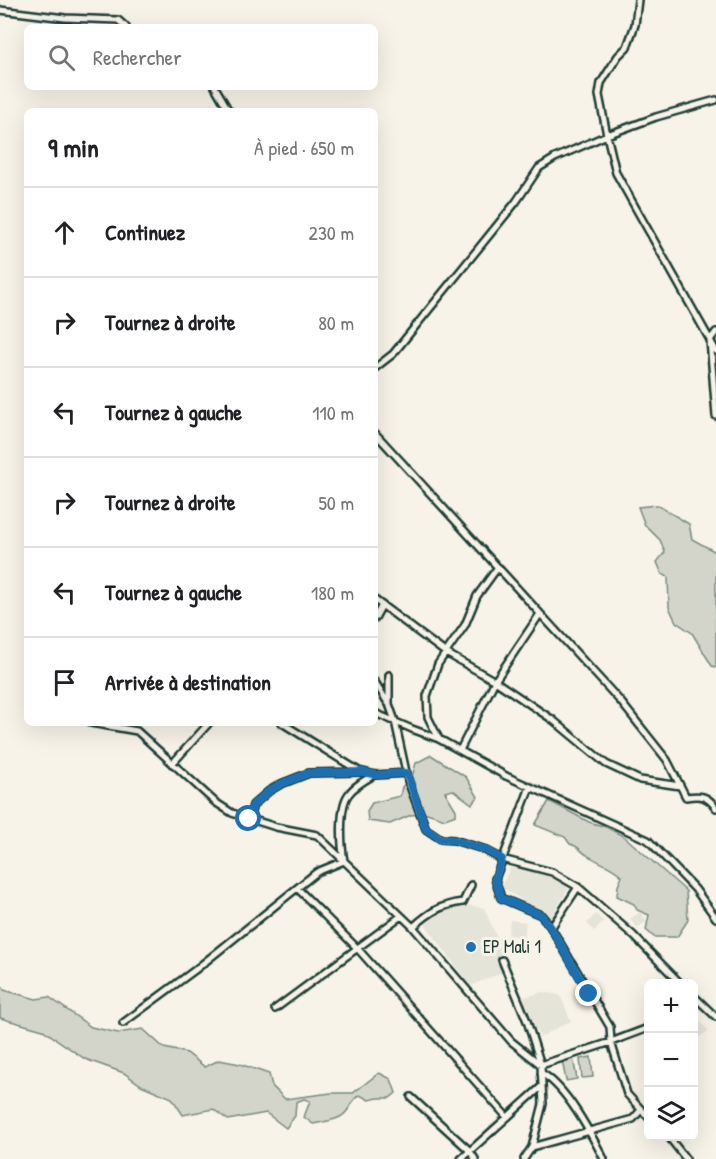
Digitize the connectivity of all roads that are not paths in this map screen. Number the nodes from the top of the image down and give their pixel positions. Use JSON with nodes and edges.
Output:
{"nodes":[{"id":1,"x":638,"y":0,"type":"edge"},
{"id":2,"x":0,"y":10,"type":"edge"},
{"id":3,"x":123,"y":24,"type":"edge"},
{"id":4,"x":217,"y":90,"type":"edge"},
{"id":5,"x":716,"y":99,"type":"edge"},
{"id":6,"x":227,"y":108,"type":"edge"},
{"id":7,"x":607,"y":135,"type":"junction"},
{"id":8,"x":716,"y":332,"type":"edge"},
{"id":9,"x":710,"y":340,"type":"junction"},
{"id":10,"x":716,"y":351,"type":"edge"},
{"id":11,"x":378,"y":366,"type":"edge"},
{"id":12,"x":716,"y":416,"type":"edge"},
{"id":13,"x":378,"y":436,"type":"edge"},
{"id":14,"x":498,"y":567,"type":"junction"},
{"id":15,"x":378,"y":602,"type":"edge"},
{"id":16,"x":382,"y":605,"type":"junction"},
{"id":17,"x":378,"y":612,"type":"edge"},
{"id":18,"x":540,"y":614,"type":"junction"},
{"id":19,"x":446,"y":653,"type":"junction"},
{"id":20,"x":389,"y":675,"type":"dead end"},
{"id":21,"x":495,"y":681,"type":"junction"},
{"id":22,"x":378,"y":687,"type":"edge"},
{"id":23,"x":389,"y":705,"type":"junction"},
{"id":24,"x":378,"y":714,"type":"edge"},
{"id":25,"x":395,"y":721,"type":"junction"},
{"id":26,"x":109,"y":726,"type":"edge"},
{"id":27,"x":206,"y":726,"type":"edge"},
{"id":28,"x":287,"y":726,"type":"edge"},
{"id":29,"x":439,"y":739,"type":"junction"},
{"id":30,"x":460,"y":750,"type":"junction"},
{"id":31,"x":172,"y":764,"type":"junction"},
{"id":32,"x":364,"y":772,"type":"junction"},
{"id":33,"x":407,"y":773,"type":"junction"},
{"id":34,"x":374,"y":775,"type":"junction"},
{"id":35,"x":530,"y":786,"type":"junction"},
{"id":36,"x":680,"y":786,"type":"junction"},
{"id":37,"x":716,"y":807,"type":"edge"},
{"id":38,"x":249,"y":819,"type":"junction"},
{"id":39,"x":502,"y":859,"type":"junction"},
{"id":40,"x":344,"y":861,"type":"junction"},
{"id":41,"x":471,"y":885,"type":"dead end"},
{"id":42,"x":578,"y":887,"type":"junction"},
{"id":43,"x":297,"y":888,"type":"junction"},
{"id":44,"x":401,"y":916,"type":"junction"},
{"id":45,"x":716,"y":918,"type":"edge"},
{"id":46,"x":413,"y":927,"type":"junction"},
{"id":47,"x":551,"y":928,"type":"junction"},
{"id":48,"x":357,"y":948,"type":"junction"},
{"id":49,"x":502,"y":960,"type":"dead end"},
{"id":50,"x":676,"y":979,"type":"edge"},
{"id":51,"x":698,"y":1002,"type":"edge"},
{"id":52,"x":275,"y":1009,"type":"dead end"},
{"id":53,"x":716,"y":1017,"type":"edge"},
{"id":54,"x":123,"y":1023,"type":"dead end"},
{"id":55,"x":644,"y":1030,"type":"edge"},
{"id":56,"x":611,"y":1042,"type":"junction"},
{"id":57,"x":541,"y":1065,"type":"junction"},
{"id":58,"x":542,"y":1073,"type":"junction"},
{"id":59,"x":542,"y":1086,"type":"junction"},
{"id":60,"x":411,"y":1097,"type":"dead end"},
{"id":61,"x":641,"y":1110,"type":"junction"},
{"id":62,"x":644,"y":1113,"type":"edge"},
{"id":63,"x":507,"y":1117,"type":"junction"},
{"id":64,"x":587,"y":1131,"type":"junction"},
{"id":65,"x":671,"y":1141,"type":"edge"},
{"id":66,"x":532,"y":1147,"type":"junction"},
{"id":67,"x":470,"y":1151,"type":"junction"},
{"id":68,"x":461,"y":1159,"type":"edge"},
{"id":69,"x":475,"y":1159,"type":"edge"},
{"id":70,"x":524,"y":1159,"type":"edge"},
{"id":71,"x":604,"y":1159,"type":"edge"},
{"id":72,"x":686,"y":1159,"type":"edge"}],
"edges":[{"from":1,"to":7,"type":"street"},
{"from":2,"to":3,"type":"street"},
{"from":4,"to":6,"type":"street"},
{"from":5,"to":7,"type":"street"},
{"from":7,"to":9,"type":"street"},
{"from":7,"to":11,"type":"street"},
{"from":8,"to":9,"type":"street"},
{"from":9,"to":10,"type":"street"},
{"from":9,"to":12,"type":"street"},
{"from":13,"to":14,"type":"street"},
{"from":14,"to":18,"type":"street"},
{"from":14,"to":19,"type":"street"},
{"from":15,"to":16,"type":"street"},
{"from":16,"to":17,"type":"street"},
{"from":16,"to":19,"type":"street"},
{"from":18,"to":21,"type":"street"},
{"from":18,"to":36,"type":"street"},
{"from":19,"to":21,"type":"street"},
{"from":19,"to":29,"type":"street"},
{"from":20,"to":23,"type":"street"},
{"from":21,"to":30,"type":"street"},
{"from":21,"to":36,"type":"street"},
{"from":22,"to":23,"type":"street"},
{"from":23,"to":25,"type":"street"},
{"from":24,"to":25,"type":"street"},
{"from":25,"to":29,"type":"street"},
{"from":25,"to":33,"type":"street"},
{"from":26,"to":31,"type":"street"},
{"from":27,"to":31,"type":"street"},
{"from":28,"to":32,"type":"street"},
{"from":29,"to":30,"type":"street"},
{"from":30,"to":35,"type":"street"},
{"from":31,"to":38,"type":"street"},
{"from":32,"to":34,"type":"street"},
{"from":32,"to":38,"type":"street"},
{"from":33,"to":34,"type":"street"},
{"from":33,"to":39,"type":"street"},
{"from":34,"to":40,"type":"street"},
{"from":35,"to":39,"type":"street"},
{"from":35,"to":45,"type":"street"},
{"from":36,"to":37,"type":"street"},
{"from":38,"to":40,"type":"street"},
{"from":39,"to":42,"type":"street"},
{"from":39,"to":47,"type":"street"},
{"from":40,"to":43,"type":"street"},
{"from":40,"to":44,"type":"street"},
{"from":41,"to":46,"type":"street"},
{"from":42,"to":47,"type":"street"},
{"from":42,"to":50,"type":"street"},
{"from":43,"to":48,"type":"street"},
{"from":43,"to":54,"type":"street"},
{"from":44,"to":46,"type":"street"},
{"from":44,"to":48,"type":"street"},
{"from":46,"to":57,"type":"street"},
{"from":47,"to":56,"type":"street"},
{"from":48,"to":52,"type":"street"},
{"from":48,"to":63,"type":"street"},
{"from":49,"to":57,"type":"street"},
{"from":51,"to":53,"type":"street"},
{"from":55,"to":56,"type":"street"},
{"from":56,"to":57,"type":"street"},
{"from":56,"to":61,"type":"street"},
{"from":57,"to":58,"type":"street"},
{"from":58,"to":59,"type":"street"},
{"from":58,"to":64,"type":"street"},
{"from":59,"to":63,"type":"street"},
{"from":59,"to":66,"type":"street"},
{"from":60,"to":67,"type":"street"},
{"from":61,"to":62,"type":"street"},
{"from":61,"to":64,"type":"street"},
{"from":63,"to":67,"type":"street"},
{"from":64,"to":66,"type":"street"},
{"from":64,"to":71,"type":"street"},
{"from":65,"to":72,"type":"street"},
{"from":66,"to":70,"type":"street"},
{"from":67,"to":68,"type":"street"},
{"from":67,"to":69,"type":"street"}]}
